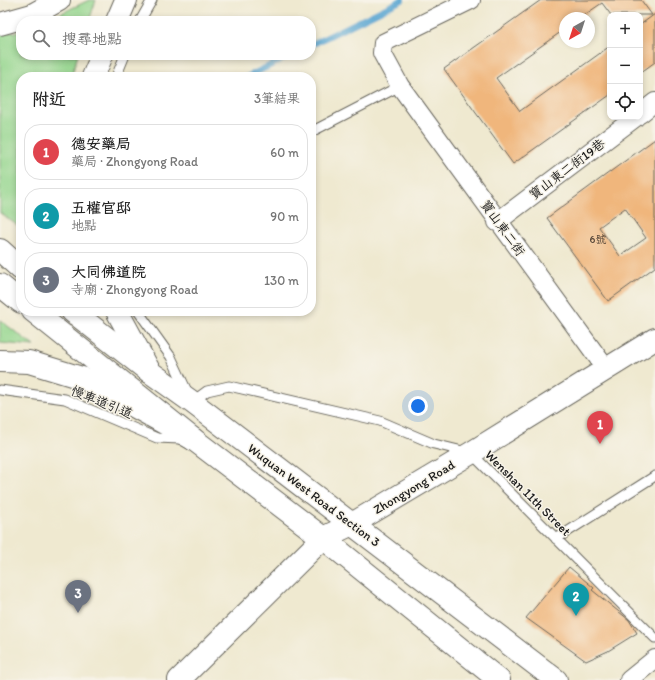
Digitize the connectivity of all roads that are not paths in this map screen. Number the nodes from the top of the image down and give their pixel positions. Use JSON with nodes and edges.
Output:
{"nodes":[{"id":1,"x":59,"y":0,"type":"edge"},
{"id":2,"x":126,"y":0,"type":"edge"},
{"id":3,"x":152,"y":0,"type":"edge"},
{"id":4,"x":471,"y":0,"type":"edge"},
{"id":5,"x":28,"y":16,"type":"edge"},
{"id":6,"x":119,"y":16,"type":"edge"},
{"id":7,"x":143,"y":16,"type":"edge"},
{"id":8,"x":16,"y":20,"type":"edge"},
{"id":9,"x":0,"y":24,"type":"edge"},
{"id":10,"x":100,"y":60,"type":"edge"},
{"id":11,"x":123,"y":60,"type":"edge"},
{"id":12,"x":95,"y":72,"type":"edge"},
{"id":13,"x":118,"y":72,"type":"edge"},
{"id":14,"x":400,"y":86,"type":"junction"},
{"id":15,"x":655,"y":102,"type":"edge"},
{"id":16,"x":643,"y":112,"type":"edge"},
{"id":17,"x":632,"y":120,"type":"edge"},
{"id":18,"x":316,"y":129,"type":"edge"},
{"id":19,"x":497,"y":222,"type":"junction"},
{"id":20,"x":0,"y":250,"type":"edge"},
{"id":21,"x":16,"y":264,"type":"edge"},
{"id":22,"x":0,"y":285,"type":"edge"},
{"id":23,"x":16,"y":298,"type":"edge"},
{"id":24,"x":39,"y":316,"type":"edge"},
{"id":25,"x":78,"y":316,"type":"edge"},
{"id":26,"x":120,"y":316,"type":"edge"},
{"id":27,"x":142,"y":316,"type":"edge"},
{"id":28,"x":655,"y":339,"type":"edge"},
{"id":29,"x":0,"y":361,"type":"edge"},
{"id":30,"x":607,"y":370,"type":"junction"},
{"id":31,"x":150,"y":372,"type":"junction"},
{"id":32,"x":0,"y":390,"type":"edge"},
{"id":33,"x":192,"y":402,"type":"junction"},
{"id":34,"x":193,"y":439,"type":"junction"},
{"id":35,"x":471,"y":453,"type":"junction"},
{"id":36,"x":655,"y":476,"type":"edge"},
{"id":37,"x":352,"y":524,"type":"junction"},
{"id":38,"x":323,"y":538,"type":"junction"},
{"id":39,"x":556,"y":539,"type":"junction"},
{"id":40,"x":655,"y":638,"type":"edge"},
{"id":41,"x":655,"y":659,"type":"edge"},
{"id":42,"x":180,"y":680,"type":"edge"},
{"id":43,"x":499,"y":680,"type":"edge"},
{"id":44,"x":556,"y":680,"type":"edge"},
{"id":45,"x":628,"y":680,"type":"edge"}],
"edges":[{"from":1,"to":5,"type":"main road"},
{"from":2,"to":6,"type":"main road"},
{"from":3,"to":7,"type":"lane"},
{"from":4,"to":14,"type":"street","name":"寶山東二街"},
{"from":8,"to":9,"type":"main road"},
{"from":10,"to":12,"type":"main road"},
{"from":11,"to":13,"type":"lane"},
{"from":14,"to":18,"type":"lane"},
{"from":14,"to":19,"type":"street","name":"寶山東二街"},
{"from":15,"to":16,"type":"street"},
{"from":17,"to":19,"type":"street","name":"寶山東二街19巷"},
{"from":19,"to":30,"type":"street","name":"寶山東二街"},
{"from":20,"to":21,"type":"main road"},
{"from":22,"to":23,"type":"main road"},
{"from":24,"to":34,"type":"main road"},
{"from":25,"to":31,"type":"main road","name":"Wuquan West Road Section 3"},
{"from":26,"to":31,"type":"main road"},
{"from":27,"to":33,"type":"lane"},
{"from":28,"to":30,"type":"main road","name":"Zhongyong Road"},
{"from":29,"to":34,"type":"main road"},
{"from":30,"to":35,"type":"main road","name":"Zhongyong Road"},
{"from":31,"to":33,"type":"main road","name":"Wuquan West Road Section 3"},
{"from":32,"to":34,"type":"lane","name":"慢車道引道"},
{"from":33,"to":35,"type":"lane","name":"Wenshan 11th Street"},
{"from":33,"to":37,"type":"main road","name":"Wuquan West Road Section 3"},
{"from":34,"to":38,"type":"main road"},
{"from":35,"to":37,"type":"main road","name":"Zhongyong Road"},
{"from":35,"to":39,"type":"lane","name":"Wenshan 11th Street"},
{"from":36,"to":39,"type":"lane"},
{"from":37,"to":38,"type":"main road","name":"Zhongyong Road"},
{"from":37,"to":44,"type":"main road","name":"Wuquan West Road Section 3"},
{"from":38,"to":42,"type":"main road","name":"Zhongyong Road"},
{"from":38,"to":43,"type":"main road"},
{"from":39,"to":40,"type":"lane","name":"Wenshan 11th Street"},
{"from":41,"to":45,"type":"street"}]}
